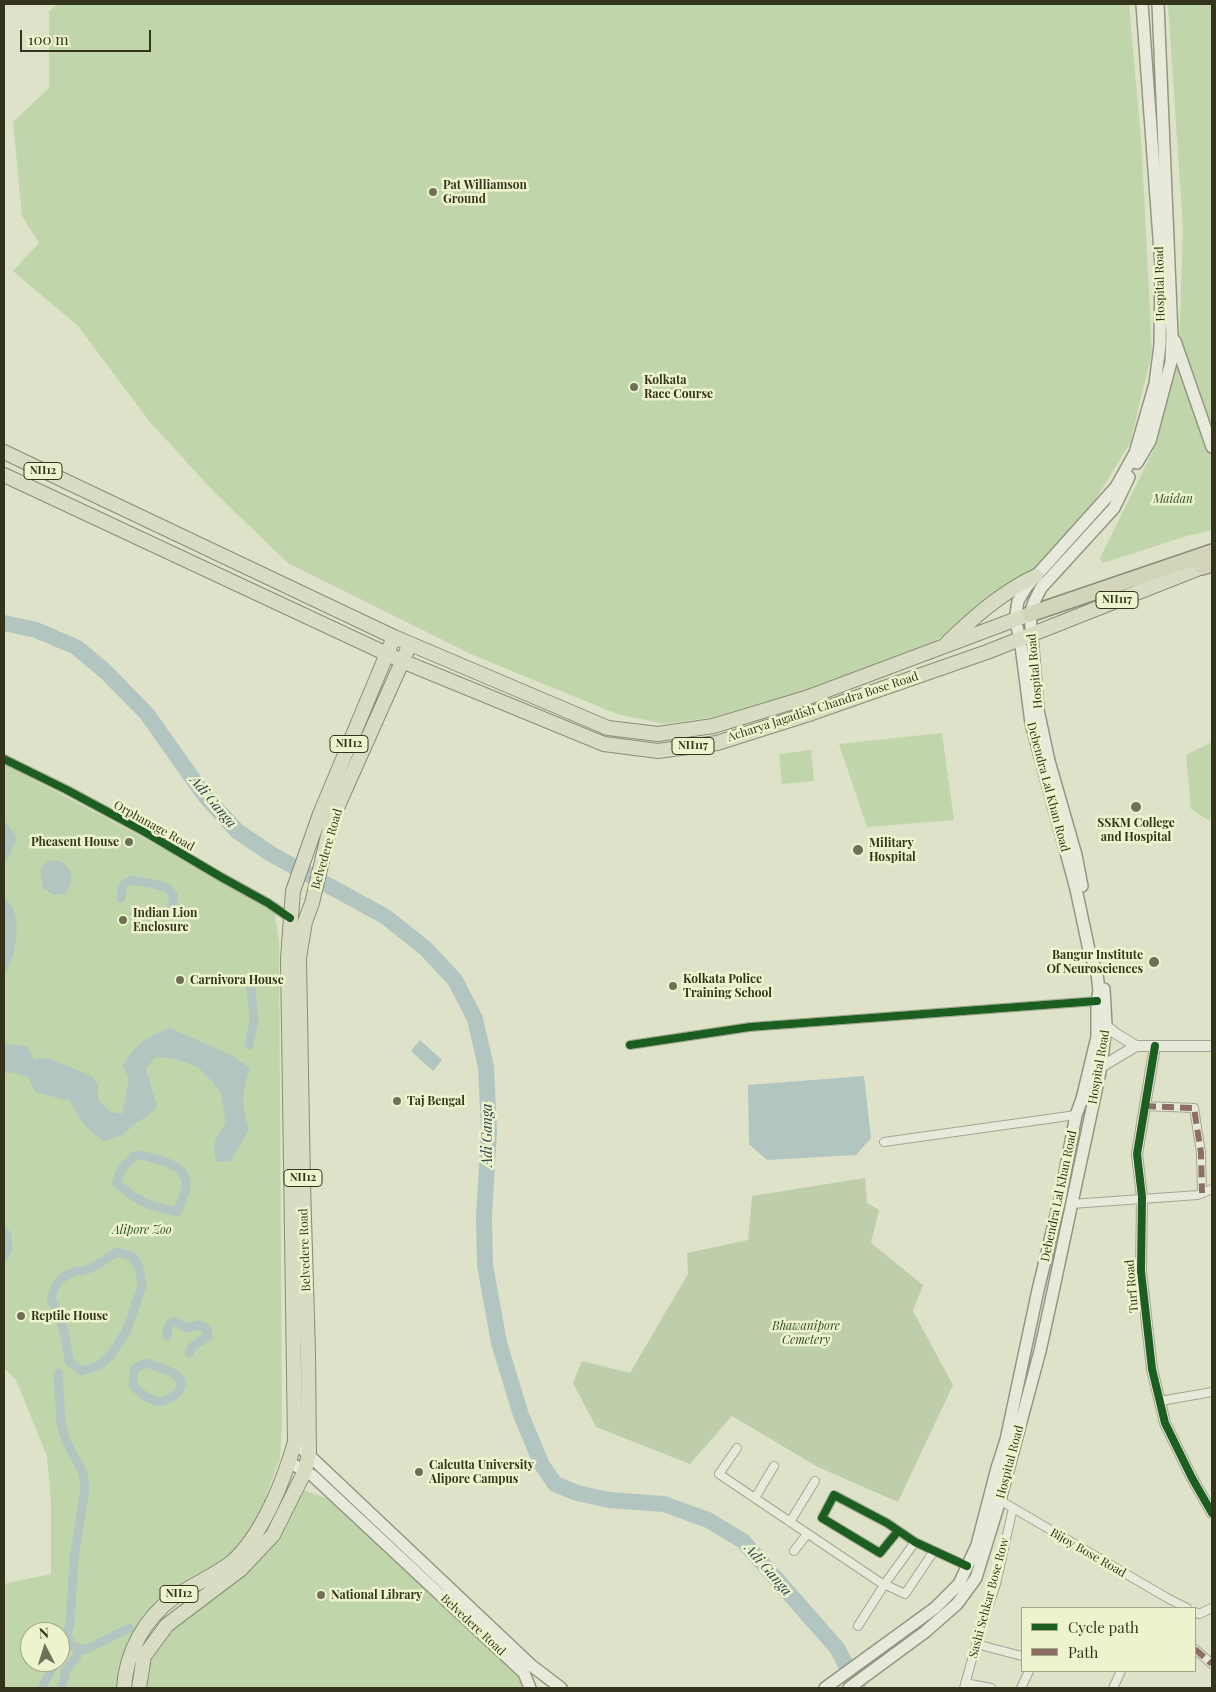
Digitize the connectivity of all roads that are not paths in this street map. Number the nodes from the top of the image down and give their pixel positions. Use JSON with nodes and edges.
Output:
{"nodes":[{"id":1,"x":1142,"y":4,"type":"edge"},
{"id":2,"x":1158,"y":4,"type":"edge"},
{"id":3,"x":1172,"y":334,"type":"junction"},
{"id":4,"x":1212,"y":448,"type":"edge"},
{"id":5,"x":4,"y":452,"type":"edge"},
{"id":6,"x":4,"y":475,"type":"edge"},
{"id":7,"x":4,"y":482,"type":"edge"},
{"id":8,"x":66,"y":504,"type":"junction"},
{"id":9,"x":1212,"y":552,"type":"edge"},
{"id":10,"x":1209,"y":565,"type":"edge"},
{"id":11,"x":1036,"y":576,"type":"junction"},
{"id":12,"x":1030,"y":614,"type":"junction"},
{"id":13,"x":1015,"y":620,"type":"junction"},
{"id":14,"x":1026,"y":636,"type":"junction"},
{"id":15,"x":394,"y":637,"type":"junction"},
{"id":16,"x":410,"y":644,"type":"junction"},
{"id":17,"x":943,"y":647,"type":"junction"},
{"id":18,"x":387,"y":654,"type":"junction"},
{"id":19,"x":402,"y":661,"type":"junction"},
{"id":20,"x":806,"y":698,"type":"junction"},
{"id":21,"x":812,"y":714,"type":"junction"},
{"id":22,"x":4,"y":759,"type":"edge"},
{"id":23,"x":290,"y":918,"type":"junction"},
{"id":24,"x":1097,"y":1001,"type":"junction"},
{"id":25,"x":1102,"y":1022,"type":"junction"},
{"id":26,"x":630,"y":1045,"type":"dead end"},
{"id":27,"x":1136,"y":1046,"type":"junction"},
{"id":28,"x":1155,"y":1046,"type":"junction"},
{"id":29,"x":1212,"y":1046,"type":"edge"},
{"id":30,"x":1095,"y":1066,"type":"junction"},
{"id":31,"x":1144,"y":1106,"type":"junction"},
{"id":32,"x":1076,"y":1115,"type":"junction"},
{"id":33,"x":884,"y":1142,"type":"dead end"},
{"id":34,"x":1212,"y":1189,"type":"edge"},
{"id":35,"x":1202,"y":1193,"type":"junction"},
{"id":36,"x":1142,"y":1199,"type":"junction"},
{"id":37,"x":1071,"y":1204,"type":"junction"},
{"id":38,"x":1212,"y":1392,"type":"edge"},
{"id":39,"x":1160,"y":1401,"type":"junction"},
{"id":40,"x":295,"y":1442,"type":"junction"},
{"id":41,"x":737,"y":1448,"type":"dead end"},
{"id":42,"x":308,"y":1454,"type":"junction"},
{"id":43,"x":289,"y":1462,"type":"junction"},
{"id":44,"x":774,"y":1466,"type":"dead end"},
{"id":45,"x":305,"y":1471,"type":"junction"},
{"id":46,"x":816,"y":1481,"type":"dead end"},
{"id":47,"x":995,"y":1497,"type":"junction"},
{"id":48,"x":755,"y":1498,"type":"junction"},
{"id":49,"x":1013,"y":1508,"type":"junction"},
{"id":50,"x":1212,"y":1513,"type":"edge"},
{"id":51,"x":790,"y":1522,"type":"junction"},
{"id":52,"x":898,"y":1531,"type":"junction"},
{"id":53,"x":807,"y":1534,"type":"junction"},
{"id":54,"x":915,"y":1542,"type":"junction"},
{"id":55,"x":794,"y":1551,"type":"dead end"},
{"id":56,"x":934,"y":1551,"type":"junction"},
{"id":57,"x":967,"y":1566,"type":"junction"},
{"id":58,"x":884,"y":1585,"type":"junction"},
{"id":59,"x":1172,"y":1601,"type":"junction"},
{"id":60,"x":1166,"y":1607,"type":"edge"},
{"id":61,"x":1185,"y":1607,"type":"edge"},
{"id":62,"x":1212,"y":1608,"type":"edge"},
{"id":63,"x":1196,"y":1612,"type":"edge"},
{"id":64,"x":858,"y":1626,"type":"dead end"},
{"id":65,"x":976,"y":1644,"type":"junction"},
{"id":66,"x":1196,"y":1650,"type":"edge"},
{"id":67,"x":1021,"y":1656,"type":"edge"},
{"id":68,"x":1212,"y":1664,"type":"edge"},
{"id":69,"x":528,"y":1669,"type":"junction"},
{"id":70,"x":1029,"y":1672,"type":"edge"},
{"id":71,"x":1121,"y":1672,"type":"edge"},
{"id":72,"x":965,"y":1685,"type":"edge"},
{"id":73,"x":558,"y":1686,"type":"edge"},
{"id":74,"x":124,"y":1688,"type":"edge"},
{"id":75,"x":139,"y":1688,"type":"edge"},
{"id":76,"x":530,"y":1688,"type":"edge"},
{"id":77,"x":540,"y":1688,"type":"edge"},
{"id":78,"x":825,"y":1688,"type":"edge"},
{"id":79,"x":849,"y":1688,"type":"edge"},
{"id":80,"x":992,"y":1688,"type":"edge"},
{"id":81,"x":1021,"y":1688,"type":"edge"},
{"id":82,"x":1113,"y":1688,"type":"edge"}],
"edges":[{"from":1,"to":11,"type":"main road","name":"Hospital Road"},
{"from":2,"to":3,"type":"main road","name":"Hospital Road"},
{"from":3,"to":4,"type":"main road","name":"Hospital Road"},
{"from":3,"to":12,"type":"main road","name":"Hospital Road"},
{"from":5,"to":15,"type":"highway","number":"NH12"},
{"from":6,"to":8,"type":"highway","number":"NH12"},
{"from":7,"to":8,"type":"main road"},
{"from":8,"to":18,"type":"highway","number":"NH12"},
{"from":9,"to":12,"type":"highway","name":"Acharya Jagadish Chandra Bose Road"},
{"from":10,"to":14,"type":"highway","name":"Acharya Jagadish Chandra Bose Road","number":"NH117"},
{"from":11,"to":13,"type":"main road","name":"Hospital Road"},
{"from":11,"to":17,"type":"highway"},
{"from":12,"to":13,"type":"highway","name":"Acharya Jagadish Chandra Bose Road"},
{"from":12,"to":14,"type":"main road","name":"Hospital Road"},
{"from":13,"to":14,"type":"main road","name":"Hospital Road"},
{"from":13,"to":17,"type":"highway","name":"Acharya Jagadish Chandra Bose Road"},
{"from":14,"to":21,"type":"highway","name":"Acharya Jagadish Chandra Bose Road","number":"NH117"},
{"from":14,"to":24,"type":"main road","name":"Debendra Lal Khan Road"},
{"from":14,"to":25,"type":"main road","name":"Hospital Road"},
{"from":15,"to":16,"type":"highway","number":"NH12"},
{"from":15,"to":18,"type":"highway","name":"Belvedere Road","number":"NH12"},
{"from":16,"to":19,"type":"highway","name":"Belvedere Road","number":"NH12"},
{"from":16,"to":20,"type":"highway","name":"Acharya Jagadish Chandra Bose Road"},
{"from":17,"to":20,"type":"highway","name":"Acharya Jagadish Chandra Bose Road"},
{"from":18,"to":19,"type":"highway","number":"NH12"},
{"from":18,"to":23,"type":"highway","name":"Belvedere Road","number":"NH12"},
{"from":19,"to":21,"type":"highway","name":"Acharya Jagadish Chandra Bose Road","number":"NH117"},
{"from":19,"to":42,"type":"highway","name":"Belvedere Road","number":"NH12"},
{"from":20,"to":21,"type":"highway"},
{"from":22,"to":23,"type":"street","name":"Orphanage Road"},
{"from":23,"to":40,"type":"highway","name":"Belvedere Road","number":"NH12"},
{"from":24,"to":25,"type":"main road","name":"Debendra Lal Khan Road"},
{"from":24,"to":26,"type":"street"},
{"from":25,"to":27,"type":"street"},
{"from":25,"to":30,"type":"main road","name":"Debendra Lal Khan Road"},
{"from":27,"to":28,"type":"street"},
{"from":27,"to":30,"type":"street"},
{"from":28,"to":29,"type":"street"},
{"from":28,"to":31,"type":"street","name":"Turf Road"},
{"from":30,"to":32,"type":"main road","name":"Debendra Lal Khan Road"},
{"from":30,"to":37,"type":"main road","name":"Hospital Road"},
{"from":31,"to":35,"type":"street"},
{"from":31,"to":36,"type":"street","name":"Turf Road"},
{"from":32,"to":33,"type":"street"},
{"from":32,"to":47,"type":"main road","name":"Debendra Lal Khan Road"},
{"from":34,"to":35,"type":"street"},
{"from":35,"to":36,"type":"street"},
{"from":36,"to":37,"type":"street"},
{"from":36,"to":39,"type":"street","name":"Turf Road"},
{"from":37,"to":47,"type":"main road","name":"Hospital Road"},
{"from":38,"to":39,"type":"street"},
{"from":39,"to":50,"type":"street","name":"Turf Road"},
{"from":40,"to":42,"type":"main road"},
{"from":40,"to":43,"type":"highway","name":"Belvedere Road","number":"NH12"},
{"from":41,"to":48,"type":"street"},
{"from":42,"to":45,"type":"highway","name":"Belvedere Road","number":"NH12"},
{"from":42,"to":69,"type":"main road"},
{"from":43,"to":45,"type":"main road"},
{"from":43,"to":74,"type":"highway","name":"Belvedere Road","number":"NH12"},
{"from":44,"to":48,"type":"street"},
{"from":45,"to":69,"type":"main road","name":"Belvedere Road"},
{"from":45,"to":75,"type":"highway","number":"NH12"},
{"from":46,"to":51,"type":"street"},
{"from":47,"to":49,"type":"street","name":"Bijoy Bose Road"},
{"from":47,"to":57,"type":"main road","name":"Debendra Lal Khan Road"},
{"from":47,"to":79,"type":"main road","name":"Hospital Road"},
{"from":48,"to":51,"type":"street"},
{"from":49,"to":59,"type":"street","name":"Bijoy Bose Road"},
{"from":49,"to":65,"type":"street","name":"Sashi Sehkar Bose Row"},
{"from":51,"to":53,"type":"street"},
{"from":52,"to":52,"type":"street"},
{"from":52,"to":54,"type":"street"},
{"from":53,"to":55,"type":"street"},
{"from":53,"to":58,"type":"street"},
{"from":54,"to":56,"type":"street"},
{"from":54,"to":58,"type":"street"},
{"from":56,"to":57,"type":"street"},
{"from":56,"to":58,"type":"street"},
{"from":57,"to":78,"type":"main road","name":"Debendra Lal Khan Road"},
{"from":58,"to":64,"type":"street"},
{"from":59,"to":60,"type":"street"},
{"from":59,"to":61,"type":"street","name":"Bijoy Bose Road"},
{"from":62,"to":63,"type":"street"},
{"from":65,"to":67,"type":"street"},
{"from":65,"to":72,"type":"street","name":"Sashi Sehkar Bose Row"},
{"from":66,"to":68,"type":"street"},
{"from":69,"to":73,"type":"main road"},
{"from":69,"to":76,"type":"main road","name":"Belvedere Road"},
{"from":70,"to":81,"type":"street"},
{"from":71,"to":82,"type":"street"},
{"from":72,"to":80,"type":"street"},
{"from":73,"to":77,"type":"main road"}]}
